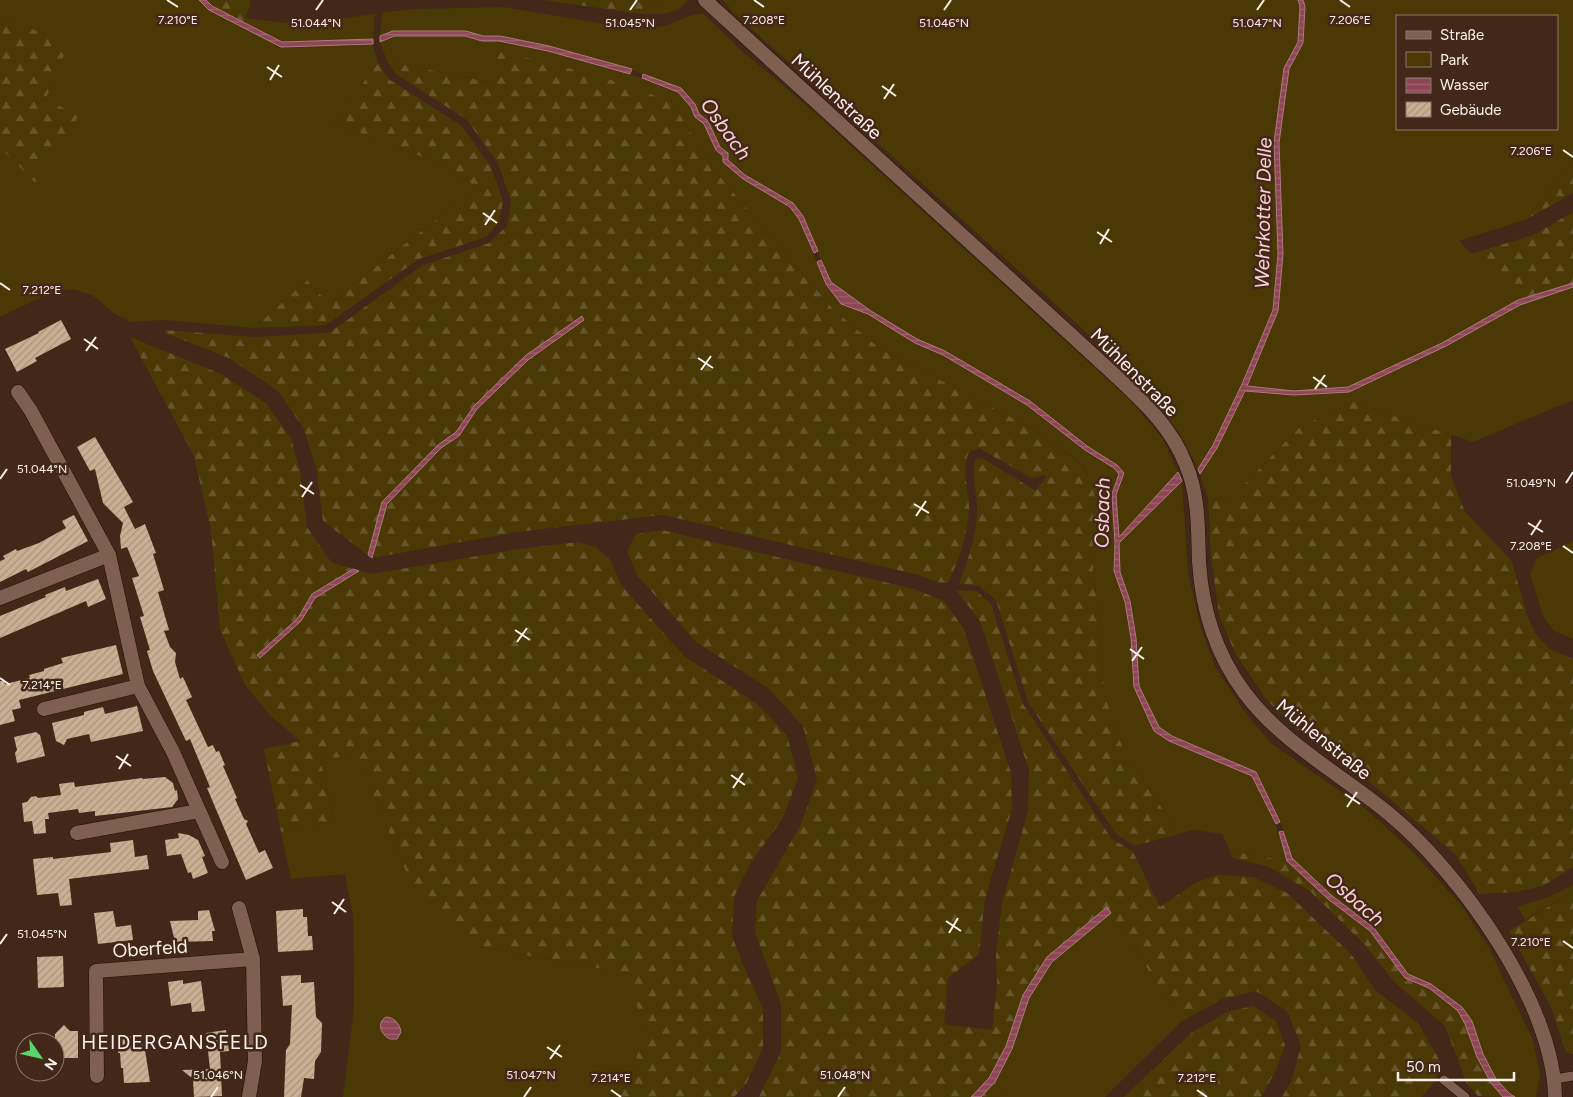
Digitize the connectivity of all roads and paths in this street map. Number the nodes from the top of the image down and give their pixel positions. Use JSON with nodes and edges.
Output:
{"nodes":[{"id":1,"x":705,"y":0,"type":"edge"},
{"id":2,"x":18,"y":392,"type":"dead end"},
{"id":3,"x":109,"y":555,"type":"junction"},
{"id":4,"x":0,"y":598,"type":"edge"},
{"id":5,"x":138,"y":686,"type":"junction"},
{"id":6,"x":44,"y":709,"type":"dead end"},
{"id":7,"x":199,"y":811,"type":"junction"},
{"id":8,"x":77,"y":833,"type":"dead end"},
{"id":9,"x":222,"y":862,"type":"dead end"},
{"id":10,"x":239,"y":908,"type":"dead end"},
{"id":11,"x":253,"y":959,"type":"junction"},
{"id":12,"x":97,"y":1076,"type":"dead end"},
{"id":13,"x":1573,"y":1076,"type":"edge"},
{"id":14,"x":1555,"y":1079,"type":"junction"},
{"id":15,"x":1444,"y":1080,"type":"dead end"},
{"id":16,"x":249,"y":1097,"type":"edge"},
{"id":17,"x":1465,"y":1097,"type":"edge"},
{"id":18,"x":1555,"y":1097,"type":"edge"}],
"edges":[{"from":1,"to":14,"type":"street","name":"Mühlenstraße"},
{"from":2,"to":3,"type":"street"},
{"from":3,"to":4,"type":"street"},
{"from":3,"to":5,"type":"street"},
{"from":5,"to":6,"type":"street"},
{"from":5,"to":7,"type":"street"},
{"from":7,"to":8,"type":"street"},
{"from":7,"to":9,"type":"street"},
{"from":10,"to":11,"type":"street"},
{"from":11,"to":12,"type":"street","name":"Oberfeld"},
{"from":11,"to":16,"type":"street"},
{"from":13,"to":14,"type":"lane"},
{"from":14,"to":18,"type":"street","name":"Mühlenstraße"},
{"from":15,"to":17,"type":"lane"}]}
